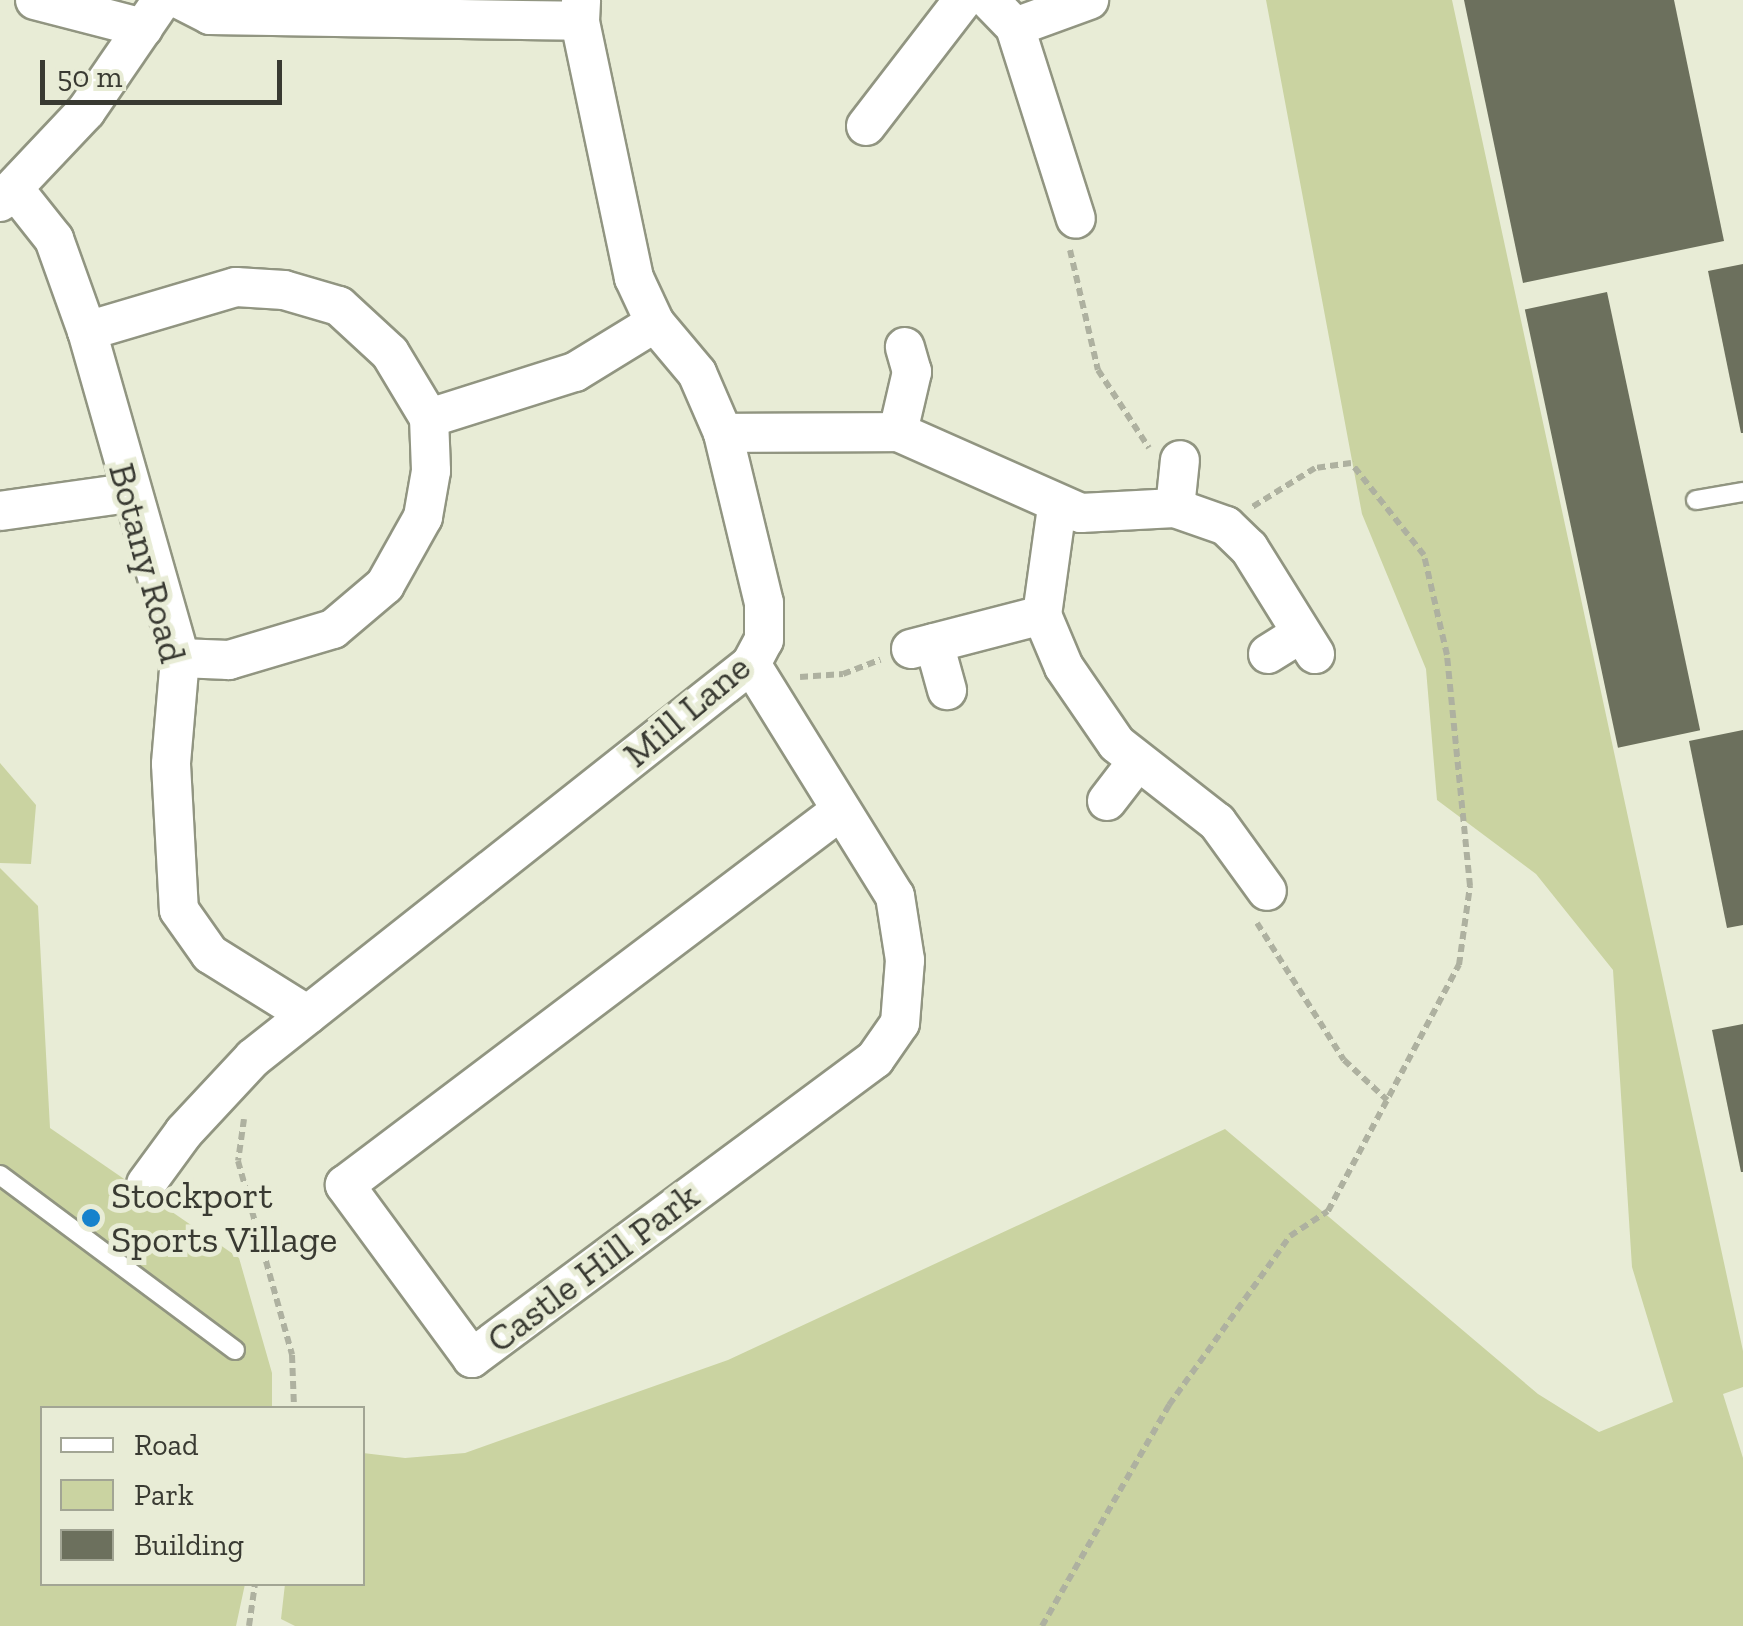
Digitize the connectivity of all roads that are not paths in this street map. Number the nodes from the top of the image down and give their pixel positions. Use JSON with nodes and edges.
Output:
{"nodes":[{"id":1,"x":34,"y":0,"type":"edge"},
{"id":2,"x":181,"y":0,"type":"edge"},
{"id":3,"x":963,"y":0,"type":"edge"},
{"id":4,"x":989,"y":0,"type":"edge"},
{"id":5,"x":1088,"y":0,"type":"edge"},
{"id":6,"x":581,"y":10,"type":"edge"},
{"id":7,"x":152,"y":14,"type":"edge"},
{"id":8,"x":1015,"y":28,"type":"junction"},
{"id":9,"x":866,"y":126,"type":"dead end"},
{"id":10,"x":7,"y":196,"type":"edge"},
{"id":11,"x":1076,"y":219,"type":"road end"},
{"id":12,"x":655,"y":323,"type":"junction"},
{"id":13,"x":87,"y":332,"type":"junction"},
{"id":14,"x":905,"y":347,"type":"dead end"},
{"id":15,"x":429,"y":418,"type":"junction"},
{"id":16,"x":898,"y":432,"type":"junction"},
{"id":17,"x":723,"y":433,"type":"junction"},
{"id":18,"x":1743,"y":492,"type":"edge"},
{"id":19,"x":128,"y":493,"type":"junction"},
{"id":20,"x":1696,"y":500,"type":"dead end"},
{"id":21,"x":1057,"y":507,"type":"junction"},
{"id":22,"x":0,"y":511,"type":"edge"},
{"id":23,"x":1042,"y":615,"type":"junction"},
{"id":24,"x":1268,"y":654,"type":"dead end"},
{"id":25,"x":180,"y":658,"type":"junction"},
{"id":26,"x":751,"y":664,"type":"junction"},
{"id":27,"x":947,"y":690,"type":"dead end"},
{"id":28,"x":1137,"y":762,"type":"junction"},
{"id":29,"x":1107,"y":801,"type":"dead end"},
{"id":30,"x":840,"y":812,"type":"junction"},
{"id":31,"x":1267,"y":891,"type":"road end"},
{"id":32,"x":308,"y":1015,"type":"junction"},
{"id":33,"x":0,"y":1175,"type":"edge"},
{"id":34,"x":146,"y":1184,"type":"dead end"},
{"id":35,"x":235,"y":1350,"type":"dead end"}],
"edges":[{"from":1,"to":7,"type":"street"},
{"from":2,"to":6,"type":"street"},
{"from":3,"to":9,"type":"street"},
{"from":4,"to":8,"type":"street"},
{"from":5,"to":8,"type":"street"},
{"from":6,"to":12,"type":"street","name":"Mill Lane"},
{"from":7,"to":10,"type":"street"},
{"from":8,"to":11,"type":"street"},
{"from":10,"to":13,"type":"street","name":"Botany Road"},
{"from":12,"to":15,"type":"street"},
{"from":12,"to":17,"type":"street","name":"Mill Lane"},
{"from":13,"to":15,"type":"street"},
{"from":13,"to":19,"type":"street","name":"Botany Road"},
{"from":14,"to":16,"type":"street"},
{"from":15,"to":25,"type":"street"},
{"from":16,"to":17,"type":"street"},
{"from":16,"to":21,"type":"street"},
{"from":17,"to":26,"type":"street","name":"Mill Lane"},
{"from":18,"to":20,"type":"lane"},
{"from":19,"to":22,"type":"street"},
{"from":19,"to":25,"type":"street","name":"Botany Road"},
{"from":21,"to":23,"type":"street"},
{"from":21,"to":24,"type":"street"},
{"from":23,"to":27,"type":"street"},
{"from":23,"to":28,"type":"street"},
{"from":25,"to":32,"type":"street","name":"Botany Road"},
{"from":26,"to":30,"type":"street","name":"Castle Hill Park"},
{"from":26,"to":32,"type":"street","name":"Mill Lane"},
{"from":28,"to":29,"type":"street"},
{"from":28,"to":31,"type":"street"},
{"from":30,"to":30,"type":"street","name":"Castle Hill Park"},
{"from":32,"to":34,"type":"street","name":"Mill Lane"},
{"from":33,"to":35,"type":"lane"}]}
